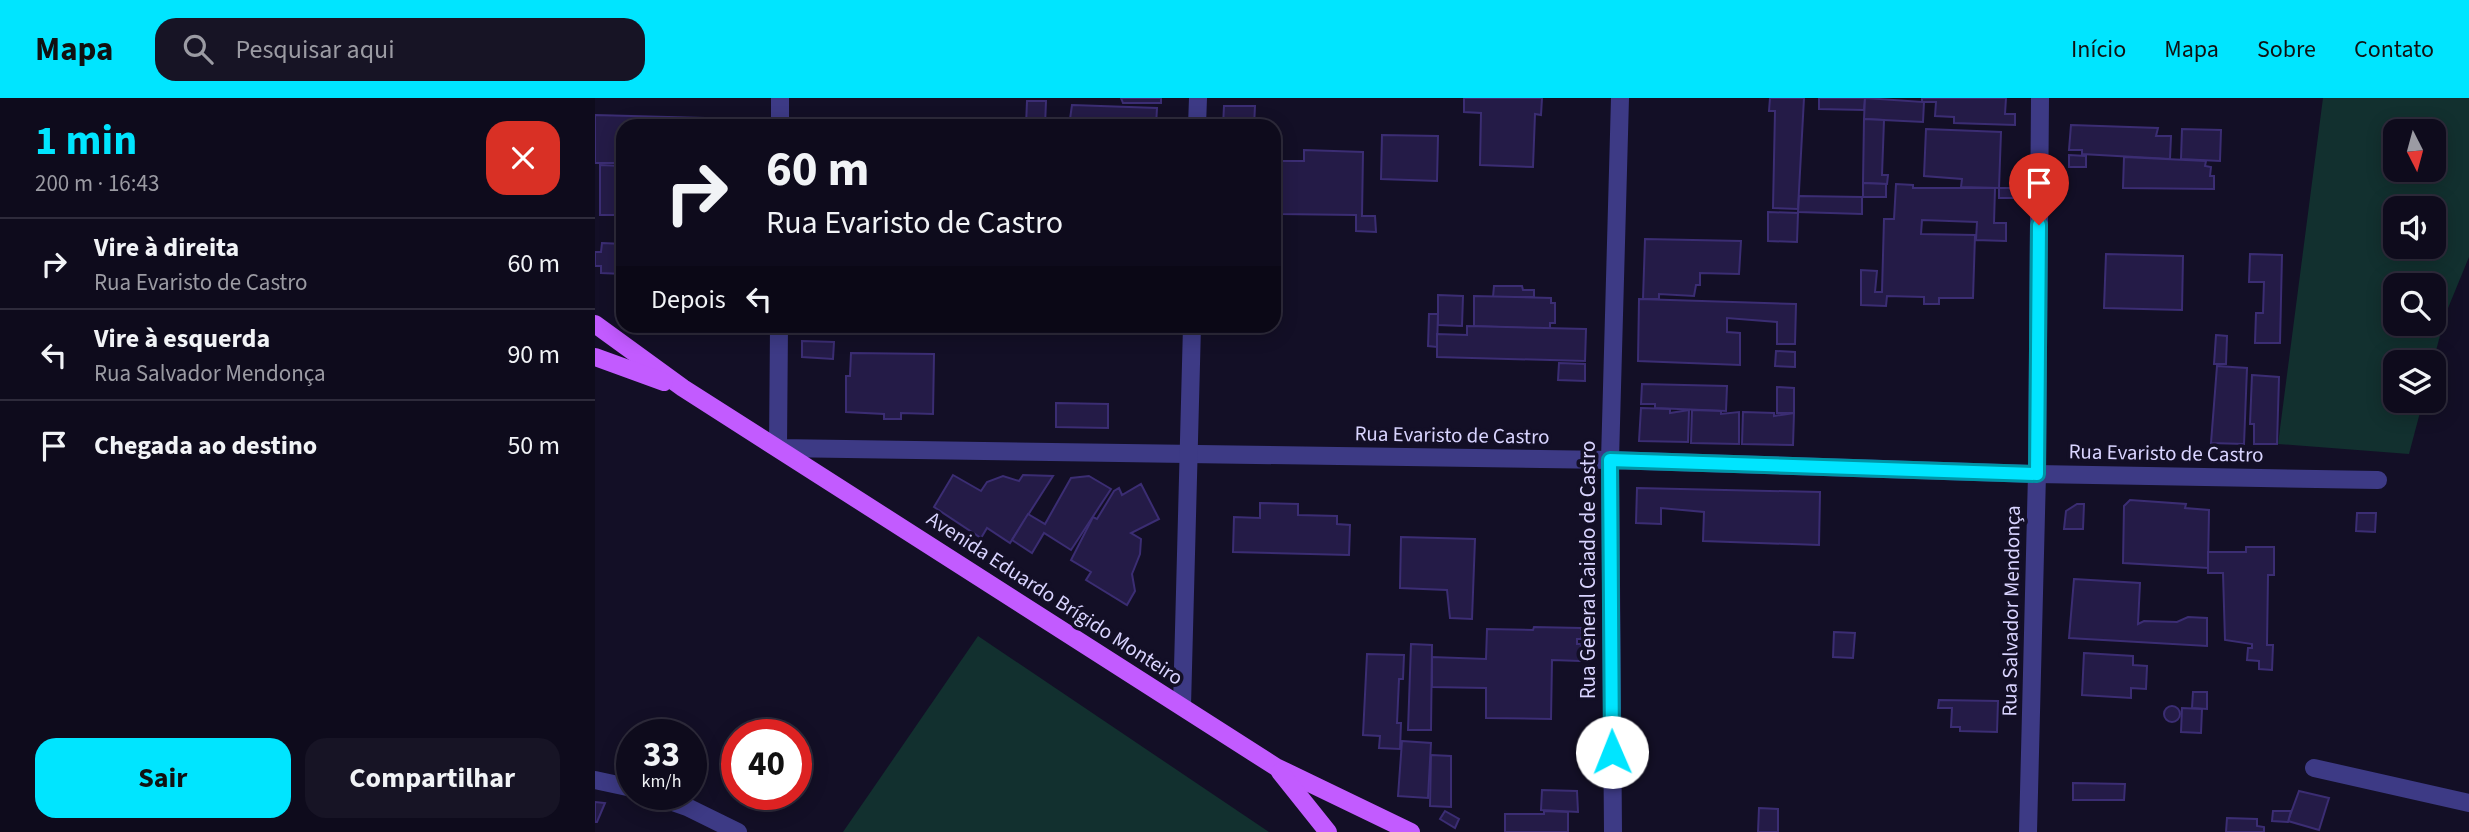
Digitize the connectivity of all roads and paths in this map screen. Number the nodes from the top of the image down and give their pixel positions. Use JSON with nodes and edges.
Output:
{"nodes":[{"id":1,"x":781,"y":98,"type":"edge"},
{"id":2,"x":1198,"y":98,"type":"edge"},
{"id":3,"x":1621,"y":98,"type":"edge"},
{"id":4,"x":2040,"y":98,"type":"edge"},
{"id":5,"x":780,"y":119,"type":"edge"},
{"id":6,"x":1198,"y":119,"type":"edge"},
{"id":7,"x":595,"y":324,"type":"edge"},
{"id":8,"x":779,"y":333,"type":"edge"},
{"id":9,"x":1192,"y":333,"type":"edge"},
{"id":10,"x":595,"y":357,"type":"edge"},
{"id":11,"x":683,"y":388,"type":"junction"},
{"id":12,"x":778,"y":448,"type":"junction"},
{"id":13,"x":1188,"y":455,"type":"junction"},
{"id":14,"x":1610,"y":460,"type":"junction"},
{"id":15,"x":2037,"y":474,"type":"junction"},
{"id":16,"x":2378,"y":480,"type":"dead end"},
{"id":17,"x":1182,"y":706,"type":"junction"},
{"id":18,"x":1276,"y":766,"type":"junction"},
{"id":19,"x":2314,"y":768,"type":"dead end"},
{"id":20,"x":595,"y":780,"type":"edge"},
{"id":21,"x":616,"y":785,"type":"edge"},
{"id":22,"x":2469,"y":803,"type":"edge"},
{"id":23,"x":693,"y":810,"type":"edge"},
{"id":24,"x":738,"y":832,"type":"edge"},
{"id":25,"x":1328,"y":832,"type":"edge"},
{"id":26,"x":1411,"y":832,"type":"edge"},
{"id":27,"x":1613,"y":832,"type":"edge"},
{"id":28,"x":2028,"y":832,"type":"edge"}],
"edges":[{"from":1,"to":5,"type":"street"},
{"from":2,"to":6,"type":"street"},
{"from":3,"to":14,"type":"street","name":"Rua General Caiado de Castro"},
{"from":4,"to":15,"type":"street","name":"Rua Salvador Mendonça"},
{"from":7,"to":11,"type":"main road","name":"Avenida Eduardo Brígido Monteiro"},
{"from":8,"to":12,"type":"street"},
{"from":9,"to":13,"type":"street"},
{"from":10,"to":11,"type":"main road","name":"Avenida Eduardo Brígido Monteiro"},
{"from":11,"to":12,"type":"main road","name":"Avenida Eduardo Brígido Monteiro"},
{"from":12,"to":13,"type":"street","name":"Rua Evaristo de Castro"},
{"from":12,"to":17,"type":"main road","name":"Avenida Eduardo Brígido Monteiro"},
{"from":13,"to":14,"type":"street","name":"Rua Evaristo de Castro"},
{"from":13,"to":17,"type":"street"},
{"from":14,"to":15,"type":"street","name":"Rua Evaristo de Castro"},
{"from":14,"to":27,"type":"street","name":"Rua General Caiado de Castro"},
{"from":15,"to":16,"type":"street","name":"Rua Evaristo de Castro"},
{"from":15,"to":28,"type":"street","name":"Rua Salvador Mendonça"},
{"from":17,"to":18,"type":"main road","name":"Avenida Eduardo Brígido Monteiro"},
{"from":18,"to":25,"type":"main road"},
{"from":18,"to":26,"type":"main road","name":"Avenida Eduardo Brígido Monteiro"},
{"from":19,"to":22,"type":"street"},
{"from":20,"to":21,"type":"street"},
{"from":23,"to":24,"type":"street"}]}
